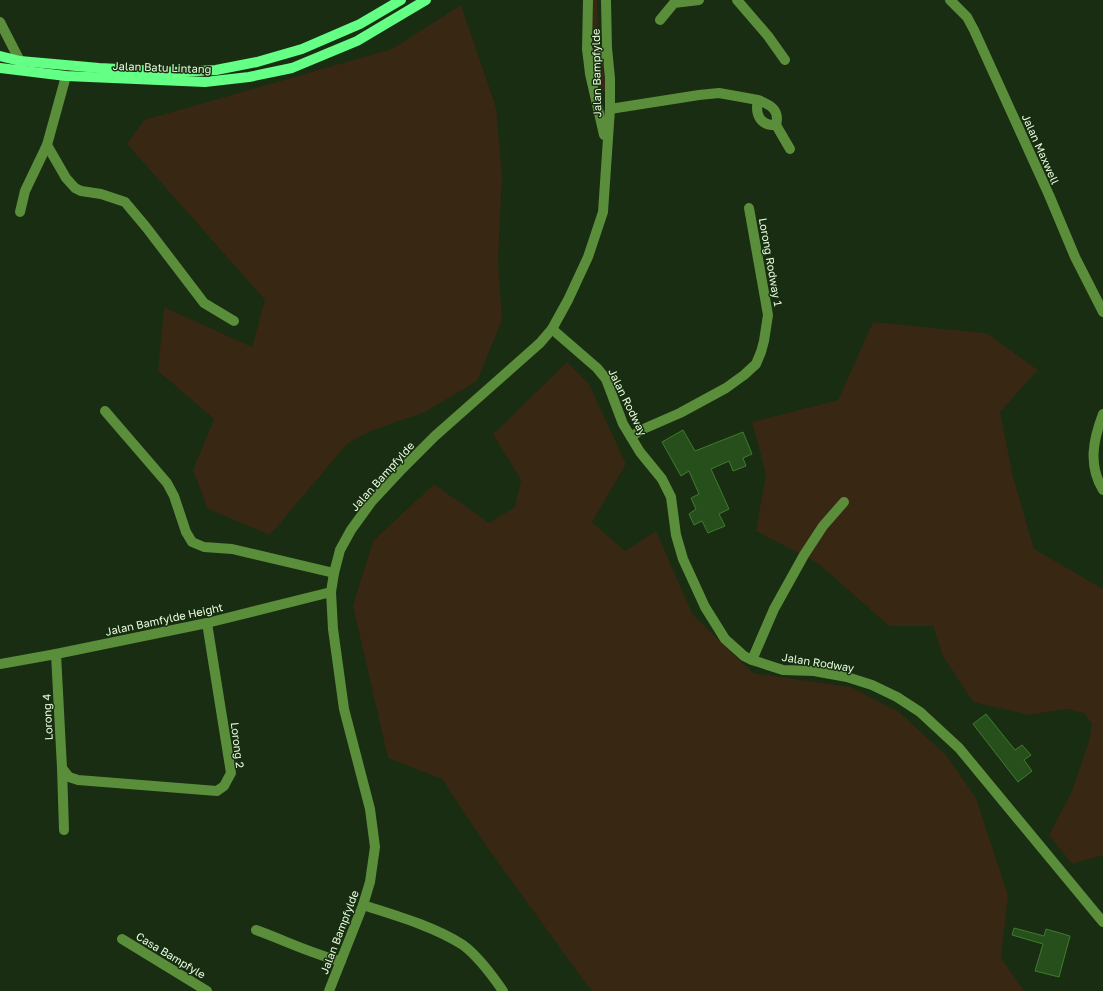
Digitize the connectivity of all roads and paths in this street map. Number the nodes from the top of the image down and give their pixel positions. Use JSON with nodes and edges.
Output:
{"nodes":[{"id":1,"x":401,"y":0,"type":"edge"},
{"id":2,"x":426,"y":0,"type":"edge"},
{"id":3,"x":588,"y":0,"type":"edge"},
{"id":4,"x":606,"y":0,"type":"edge"},
{"id":5,"x":700,"y":0,"type":"edge"},
{"id":6,"x":737,"y":0,"type":"edge"},
{"id":7,"x":950,"y":0,"type":"edge"},
{"id":8,"x":660,"y":20,"type":"dead end"},
{"id":9,"x":0,"y":22,"type":"edge"},
{"id":10,"x":607,"y":48,"type":"junction"},
{"id":11,"x":586,"y":49,"type":"junction"},
{"id":12,"x":0,"y":56,"type":"edge"},
{"id":13,"x":785,"y":60,"type":"dead end"},
{"id":14,"x":20,"y":61,"type":"junction"},
{"id":15,"x":0,"y":68,"type":"edge"},
{"id":16,"x":66,"y":76,"type":"junction"},
{"id":17,"x":758,"y":100,"type":"junction"},
{"id":18,"x":610,"y":109,"type":"junction"},
{"id":19,"x":776,"y":125,"type":"junction"},
{"id":20,"x":48,"y":144,"type":"junction"},
{"id":21,"x":607,"y":145,"type":"junction"},
{"id":22,"x":790,"y":149,"type":"dead end"},
{"id":23,"x":749,"y":208,"type":"dead end"},
{"id":24,"x":20,"y":212,"type":"dead end"},
{"id":25,"x":1103,"y":312,"type":"edge"},
{"id":26,"x":234,"y":321,"type":"dead end"},
{"id":27,"x":552,"y":329,"type":"junction"},
{"id":28,"x":105,"y":411,"type":"dead end"},
{"id":29,"x":1103,"y":414,"type":"edge"},
{"id":30,"x":630,"y":437,"type":"junction"},
{"id":31,"x":1103,"y":490,"type":"edge"},
{"id":32,"x":844,"y":502,"type":"dead end"},
{"id":33,"x":334,"y":573,"type":"junction"},
{"id":34,"x":331,"y":592,"type":"junction"},
{"id":35,"x":208,"y":623,"type":"junction"},
{"id":36,"x":56,"y":654,"type":"junction"},
{"id":37,"x":752,"y":660,"type":"junction"},
{"id":38,"x":0,"y":664,"type":"edge"},
{"id":39,"x":62,"y":768,"type":"junction"},
{"id":40,"x":64,"y":830,"type":"dead end"},
{"id":41,"x":364,"y":905,"type":"junction"},
{"id":42,"x":1103,"y":922,"type":"edge"},
{"id":43,"x":256,"y":930,"type":"dead end"},
{"id":44,"x":122,"y":939,"type":"dead end"},
{"id":45,"x":341,"y":961,"type":"junction"},
{"id":46,"x":207,"y":991,"type":"edge"},
{"id":47,"x":329,"y":991,"type":"edge"},
{"id":48,"x":503,"y":991,"type":"edge"}],
"edges":[{"from":1,"to":14,"type":"main road","name":"Jalan Batu Lintang"},
{"from":2,"to":16,"type":"main road","name":"Jalan Batu Lintang"},
{"from":3,"to":11,"type":"street","name":"Jalan Bampfylde"},
{"from":4,"to":10,"type":"street","name":"Jalan Bampfylde"},
{"from":5,"to":8,"type":"street"},
{"from":6,"to":13,"type":"street"},
{"from":7,"to":25,"type":"street","name":"Jalan Maxwell"},
{"from":9,"to":14,"type":"street"},
{"from":10,"to":11,"type":"street"},
{"from":10,"to":18,"type":"street","name":"Jalan Bampfylde"},
{"from":11,"to":21,"type":"street","name":"Jalan Bampfylde"},
{"from":12,"to":14,"type":"main road","name":"Jalan Batu Lintang"},
{"from":15,"to":16,"type":"main road","name":"Jalan Batu Lintang"},
{"from":16,"to":20,"type":"street"},
{"from":17,"to":18,"type":"street"},
{"from":17,"to":19,"type":"street"},
{"from":17,"to":19,"type":"street"},
{"from":18,"to":21,"type":"street","name":"Jalan Bampfylde"},
{"from":19,"to":22,"type":"street"},
{"from":20,"to":24,"type":"street"},
{"from":20,"to":26,"type":"street"},
{"from":21,"to":27,"type":"street","name":"Jalan Bampfylde"},
{"from":23,"to":30,"type":"street","name":"Lorong Rodway 1"},
{"from":27,"to":30,"type":"street","name":"Jalan Rodway"},
{"from":27,"to":33,"type":"street","name":"Jalan Bampfylde"},
{"from":28,"to":33,"type":"street"},
{"from":29,"to":31,"type":"street"},
{"from":30,"to":37,"type":"street","name":"Jalan Rodway"},
{"from":32,"to":37,"type":"street"},
{"from":33,"to":34,"type":"street","name":"Jalan Bampfylde"},
{"from":34,"to":35,"type":"street","name":"Jalan Bamfylde Height"},
{"from":34,"to":41,"type":"street","name":"Jalan Bampfylde"},
{"from":35,"to":36,"type":"street","name":"Jalan Bamfylde Height"},
{"from":35,"to":39,"type":"street","name":"Lorong 2"},
{"from":36,"to":38,"type":"street","name":"Jalan Bamfylde Height"},
{"from":36,"to":39,"type":"street","name":"Lorong 4"},
{"from":37,"to":42,"type":"street","name":"Jalan Rodway"},
{"from":39,"to":40,"type":"street","name":"Lorong 4"},
{"from":41,"to":45,"type":"street","name":"Jalan Bampfylde"},
{"from":41,"to":48,"type":"street"},
{"from":43,"to":45,"type":"street"},
{"from":44,"to":46,"type":"street","name":"Casa Bampfyle"},
{"from":45,"to":47,"type":"street","name":"Jalan Bampfylde"}]}
